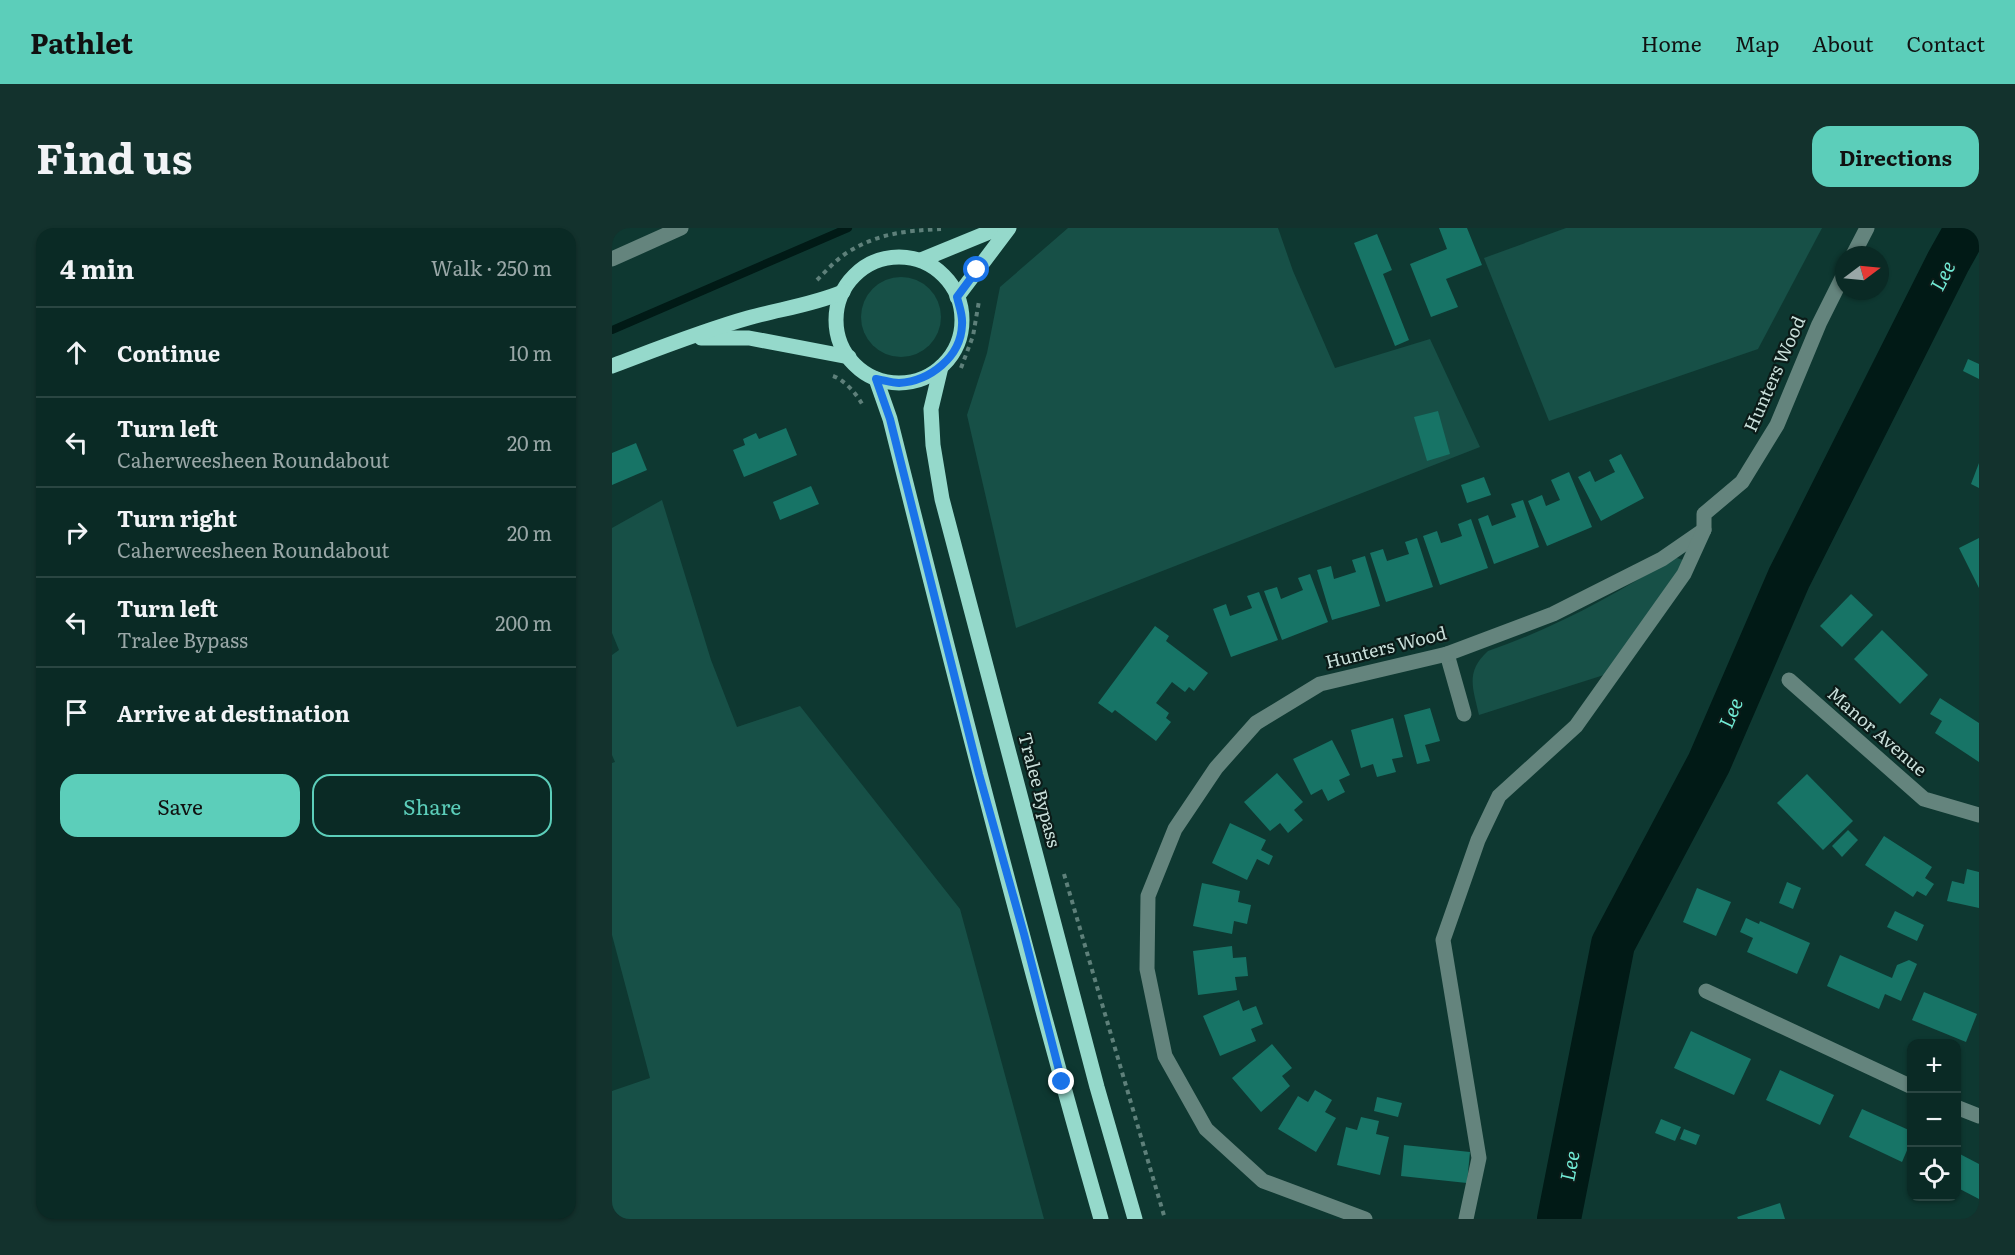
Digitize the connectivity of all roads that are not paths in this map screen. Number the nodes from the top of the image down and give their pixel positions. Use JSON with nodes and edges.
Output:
{"nodes":[{"id":1,"x":681,"y":228,"type":"edge"},
{"id":2,"x":999,"y":228,"type":"edge"},
{"id":3,"x":1009,"y":228,"type":"edge"},
{"id":4,"x":1867,"y":228,"type":"edge"},
{"id":5,"x":1858,"y":246,"type":"edge"},
{"id":6,"x":612,"y":259,"type":"edge"},
{"id":7,"x":921,"y":260,"type":"junction"},
{"id":8,"x":843,"y":292,"type":"junction"},
{"id":9,"x":1835,"y":292,"type":"edge"},
{"id":10,"x":957,"y":297,"type":"junction"},
{"id":11,"x":688,"y":338,"type":"junction"},
{"id":12,"x":849,"y":357,"type":"junction"},
{"id":13,"x":612,"y":366,"type":"edge"},
{"id":14,"x":941,"y":368,"type":"junction"},
{"id":15,"x":876,"y":379,"type":"junction"},
{"id":16,"x":1704,"y":530,"type":"junction"},
{"id":17,"x":1447,"y":654,"type":"junction"},
{"id":18,"x":1789,"y":680,"type":"dead end"},
{"id":19,"x":1464,"y":714,"type":"dead end"},
{"id":20,"x":1979,"y":815,"type":"edge"},
{"id":21,"x":1706,"y":991,"type":"dead end"},
{"id":22,"x":1907,"y":1085,"type":"edge"},
{"id":23,"x":1961,"y":1109,"type":"edge"},
{"id":24,"x":1979,"y":1116,"type":"edge"},
{"id":25,"x":1101,"y":1219,"type":"edge"},
{"id":26,"x":1135,"y":1219,"type":"edge"},
{"id":27,"x":1365,"y":1219,"type":"edge"},
{"id":28,"x":1466,"y":1219,"type":"edge"}],
"edges":[{"from":1,"to":6,"type":"street"},
{"from":2,"to":7,"type":"main road"},
{"from":3,"to":10,"type":"main road"},
{"from":4,"to":5,"type":"street"},
{"from":7,"to":8,"type":"main road"},
{"from":7,"to":10,"type":"main road"},
{"from":8,"to":11,"type":"main road"},
{"from":8,"to":12,"type":"main road"},
{"from":9,"to":16,"type":"street","name":"Hunters Wood"},
{"from":10,"to":14,"type":"main road"},
{"from":11,"to":12,"type":"main road"},
{"from":11,"to":13,"type":"main road"},
{"from":12,"to":15,"type":"main road"},
{"from":14,"to":15,"type":"main road"},
{"from":14,"to":26,"type":"main road","name":"Tralee Bypass"},
{"from":15,"to":25,"type":"main road"},
{"from":16,"to":17,"type":"street","name":"Hunters Wood"},
{"from":16,"to":28,"type":"street"},
{"from":17,"to":19,"type":"street"},
{"from":17,"to":27,"type":"street","name":"Hunters Wood"},
{"from":18,"to":20,"type":"street","name":"Manor Avenue"},
{"from":21,"to":22,"type":"street"},
{"from":23,"to":24,"type":"street"}]}
